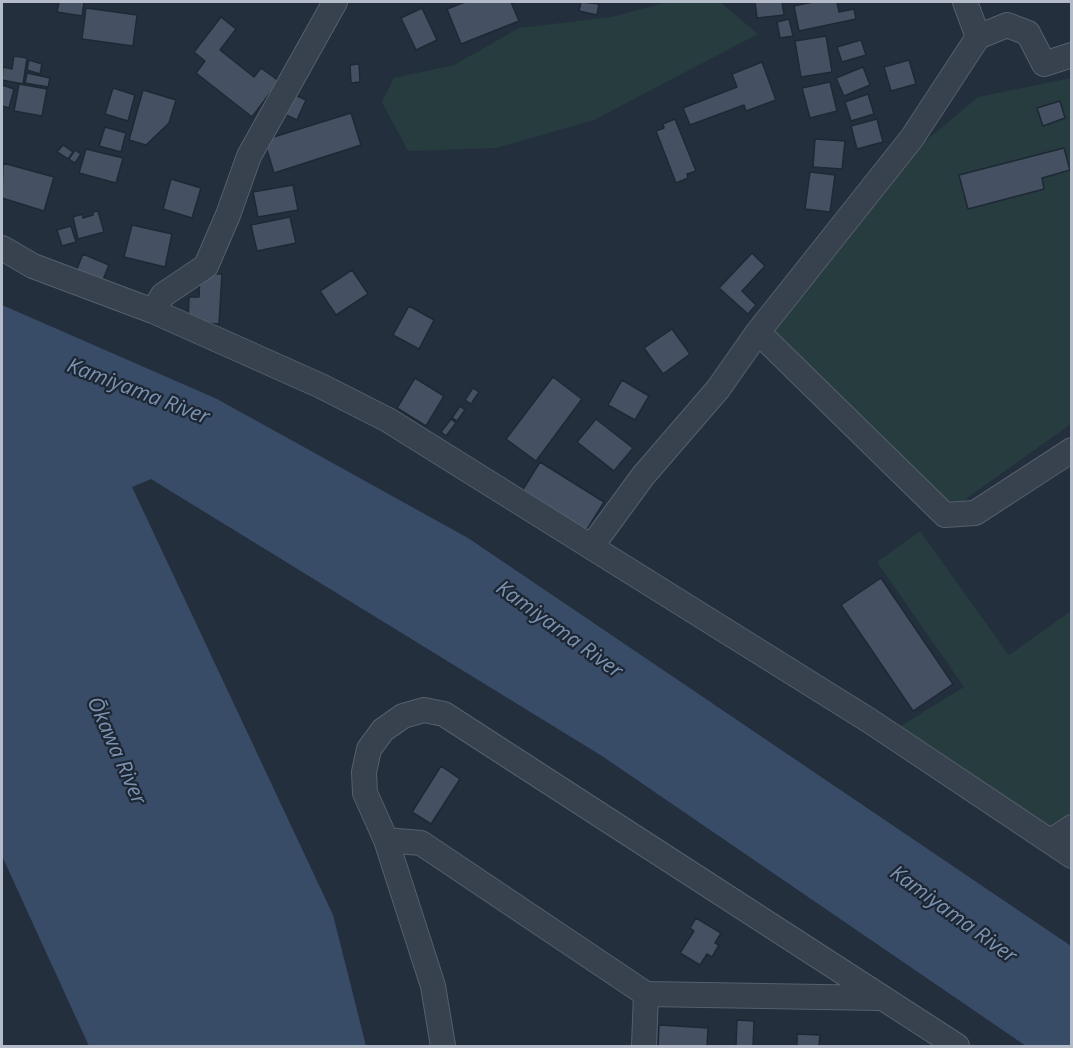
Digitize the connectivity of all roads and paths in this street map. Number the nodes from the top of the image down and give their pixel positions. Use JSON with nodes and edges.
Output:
{"nodes":[{"id":1,"x":335,"y":2,"type":"edge"},
{"id":2,"x":964,"y":2,"type":"edge"},
{"id":3,"x":978,"y":37,"type":"junction"},
{"id":4,"x":1071,"y":55,"type":"edge"},
{"id":5,"x":2,"y":248,"type":"edge"},
{"id":6,"x":153,"y":311,"type":"junction"},
{"id":7,"x":758,"y":332,"type":"junction"},
{"id":8,"x":1071,"y":450,"type":"edge"},
{"id":9,"x":591,"y":547,"type":"junction"},
{"id":10,"x":1071,"y":827,"type":"edge"},
{"id":11,"x":386,"y":840,"type":"junction"},
{"id":12,"x":1051,"y":841,"type":"junction"},
{"id":13,"x":1071,"y":856,"type":"edge"},
{"id":14,"x":646,"y":994,"type":"junction"},
{"id":15,"x":880,"y":998,"type":"junction"},
{"id":16,"x":443,"y":1047,"type":"edge"},
{"id":17,"x":644,"y":1047,"type":"edge"},
{"id":18,"x":957,"y":1047,"type":"edge"}],
"edges":[{"from":1,"to":6,"type":"street"},
{"from":2,"to":3,"type":"street"},
{"from":3,"to":4,"type":"street"},
{"from":3,"to":7,"type":"street"},
{"from":5,"to":6,"type":"street"},
{"from":6,"to":9,"type":"street"},
{"from":7,"to":8,"type":"street"},
{"from":7,"to":9,"type":"street"},
{"from":9,"to":12,"type":"street"},
{"from":10,"to":12,"type":"street"},
{"from":11,"to":14,"type":"street"},
{"from":11,"to":15,"type":"street"},
{"from":11,"to":16,"type":"street"},
{"from":12,"to":13,"type":"street"},
{"from":14,"to":15,"type":"street"},
{"from":14,"to":17,"type":"street"},
{"from":15,"to":18,"type":"street"}]}
